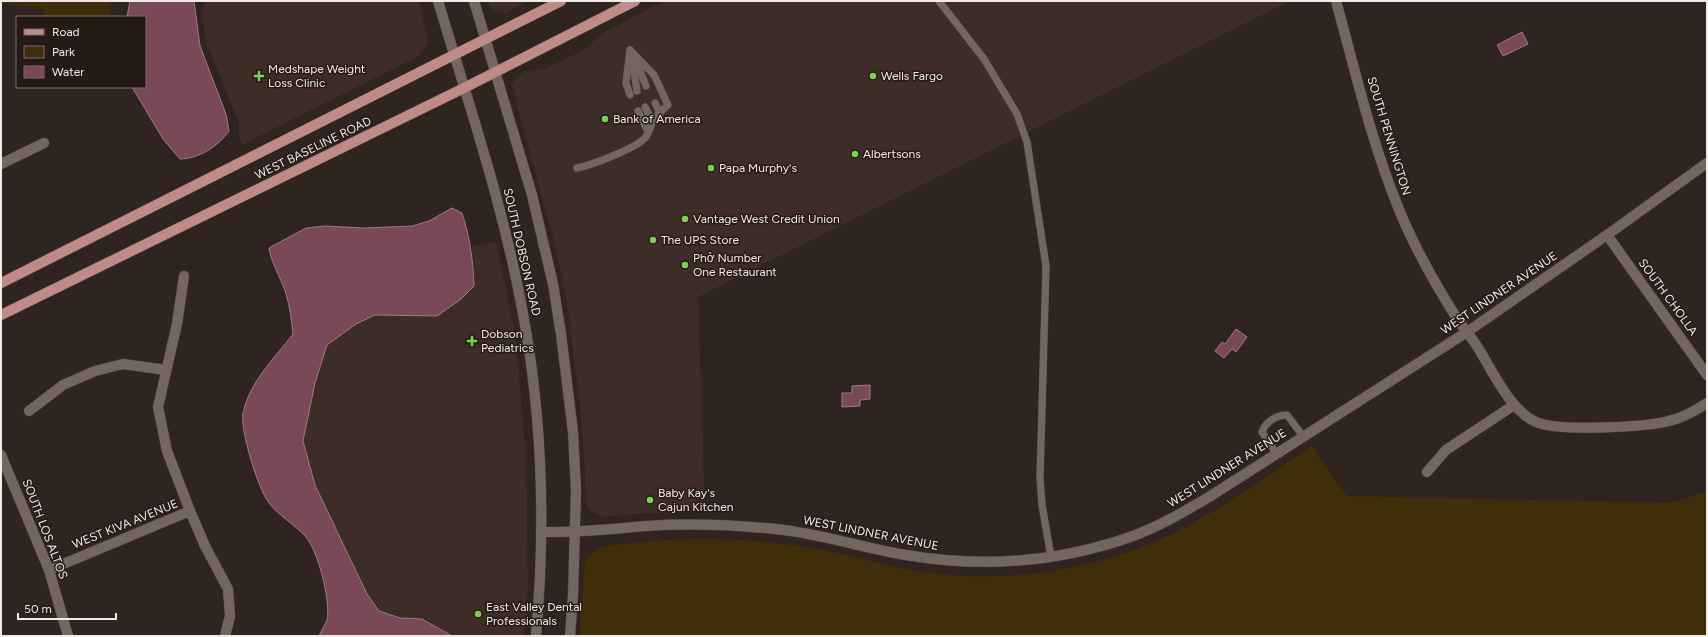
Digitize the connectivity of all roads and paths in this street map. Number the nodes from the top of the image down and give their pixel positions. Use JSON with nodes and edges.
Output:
{"nodes":[{"id":1,"x":438,"y":1,"type":"edge"},
{"id":2,"x":474,"y":1,"type":"edge"},
{"id":3,"x":561,"y":1,"type":"edge"},
{"id":4,"x":635,"y":1,"type":"edge"},
{"id":5,"x":939,"y":1,"type":"edge"},
{"id":6,"x":1336,"y":1,"type":"edge"},
{"id":7,"x":486,"y":38,"type":"junction"},
{"id":8,"x":630,"y":50,"type":"junction"},
{"id":9,"x":454,"y":54,"type":"junction"},
{"id":10,"x":495,"y":72,"type":"junction"},
{"id":11,"x":646,"y":86,"type":"dead end"},
{"id":12,"x":464,"y":88,"type":"junction"},
{"id":13,"x":637,"y":91,"type":"dead end"},
{"id":14,"x":630,"y":95,"type":"dead end"},
{"id":15,"x":654,"y":103,"type":"dead end"},
{"id":16,"x":645,"y":107,"type":"dead end"},
{"id":17,"x":638,"y":111,"type":"dead end"},
{"id":18,"x":660,"y":113,"type":"junction"},
{"id":19,"x":653,"y":122,"type":"junction"},
{"id":20,"x":648,"y":132,"type":"junction"},
{"id":21,"x":44,"y":143,"type":"dead end"},
{"id":22,"x":1707,"y":163,"type":"edge"},
{"id":23,"x":1,"y":164,"type":"edge"},
{"id":24,"x":577,"y":168,"type":"dead end"},
{"id":25,"x":1607,"y":235,"type":"junction"},
{"id":26,"x":184,"y":276,"type":"dead end"},
{"id":27,"x":1,"y":283,"type":"edge"},
{"id":28,"x":1,"y":315,"type":"edge"},
{"id":29,"x":1466,"y":332,"type":"junction"},
{"id":30,"x":166,"y":370,"type":"junction"},
{"id":31,"x":1707,"y":374,"type":"edge"},
{"id":32,"x":1707,"y":403,"type":"edge"},
{"id":33,"x":1514,"y":406,"type":"junction"},
{"id":34,"x":29,"y":411,"type":"dead end"},
{"id":35,"x":1302,"y":436,"type":"junction"},
{"id":36,"x":1276,"y":453,"type":"junction"},
{"id":37,"x":1,"y":455,"type":"edge"},
{"id":38,"x":1427,"y":472,"type":"dead end"},
{"id":39,"x":190,"y":512,"type":"junction"},
{"id":40,"x":541,"y":532,"type":"junction"},
{"id":41,"x":576,"y":533,"type":"junction"},
{"id":42,"x":1051,"y":557,"type":"junction"},
{"id":43,"x":49,"y":570,"type":"junction"},
{"id":44,"x":68,"y":636,"type":"edge"},
{"id":45,"x":225,"y":636,"type":"edge"},
{"id":46,"x":536,"y":636,"type":"edge"},
{"id":47,"x":570,"y":636,"type":"edge"}],
"edges":[{"from":1,"to":9,"type":"street","name":"SOUTH DOBSON ROAD"},
{"from":2,"to":7,"type":"street","name":"SOUTH DOBSON ROAD"},
{"from":3,"to":7,"type":"main road","name":"WEST BASELINE ROAD"},
{"from":4,"to":10,"type":"main road","name":"WEST BASELINE ROAD"},
{"from":5,"to":42,"type":"lane"},
{"from":6,"to":29,"type":"street","name":"SOUTH PENNINGTON"},
{"from":7,"to":9,"type":"main road","name":"WEST BASELINE ROAD"},
{"from":7,"to":10,"type":"street","name":"SOUTH DOBSON ROAD"},
{"from":8,"to":11,"type":"lane"},
{"from":8,"to":13,"type":"lane"},
{"from":8,"to":14,"type":"lane"},
{"from":8,"to":18,"type":"lane"},
{"from":9,"to":12,"type":"street","name":"SOUTH DOBSON ROAD"},
{"from":9,"to":27,"type":"main road","name":"WEST BASELINE ROAD"},
{"from":10,"to":12,"type":"main road","name":"WEST BASELINE ROAD"},
{"from":10,"to":41,"type":"street","name":"SOUTH DOBSON ROAD"},
{"from":12,"to":28,"type":"main road","name":"WEST BASELINE ROAD"},
{"from":12,"to":40,"type":"street","name":"SOUTH DOBSON ROAD"},
{"from":15,"to":18,"type":"lane"},
{"from":16,"to":19,"type":"lane"},
{"from":17,"to":20,"type":"lane"},
{"from":18,"to":19,"type":"lane"},
{"from":19,"to":20,"type":"lane"},
{"from":20,"to":24,"type":"lane"},
{"from":21,"to":23,"type":"street"},
{"from":22,"to":25,"type":"street","name":"WEST LINDNER AVENUE"},
{"from":25,"to":29,"type":"street","name":"WEST LINDNER AVENUE"},
{"from":25,"to":31,"type":"street","name":"SOUTH CHOLLA"},
{"from":26,"to":30,"type":"street"},
{"from":29,"to":33,"type":"street","name":"SOUTH PENNINGTON"},
{"from":29,"to":35,"type":"street","name":"WEST LINDNER AVENUE"},
{"from":30,"to":34,"type":"street"},
{"from":30,"to":39,"type":"street"},
{"from":32,"to":33,"type":"street","name":"SOUTH PENNINGTON"},
{"from":33,"to":38,"type":"street"},
{"from":35,"to":36,"type":"street","name":"WEST LINDNER AVENUE"},
{"from":35,"to":36,"type":"lane"},
{"from":36,"to":42,"type":"street","name":"WEST LINDNER AVENUE"},
{"from":37,"to":43,"type":"street","name":"SOUTH LOS ALTOS"},
{"from":39,"to":43,"type":"street","name":"WEST KIVA AVENUE"},
{"from":39,"to":45,"type":"street"},
{"from":40,"to":41,"type":"street","name":"WEST LINDNER AVENUE"},
{"from":40,"to":46,"type":"street","name":"SOUTH DOBSON ROAD"},
{"from":41,"to":42,"type":"street","name":"WEST LINDNER AVENUE"},
{"from":41,"to":47,"type":"street","name":"SOUTH DOBSON ROAD"},
{"from":43,"to":44,"type":"street","name":"SOUTH LOS ALTOS"}]}
